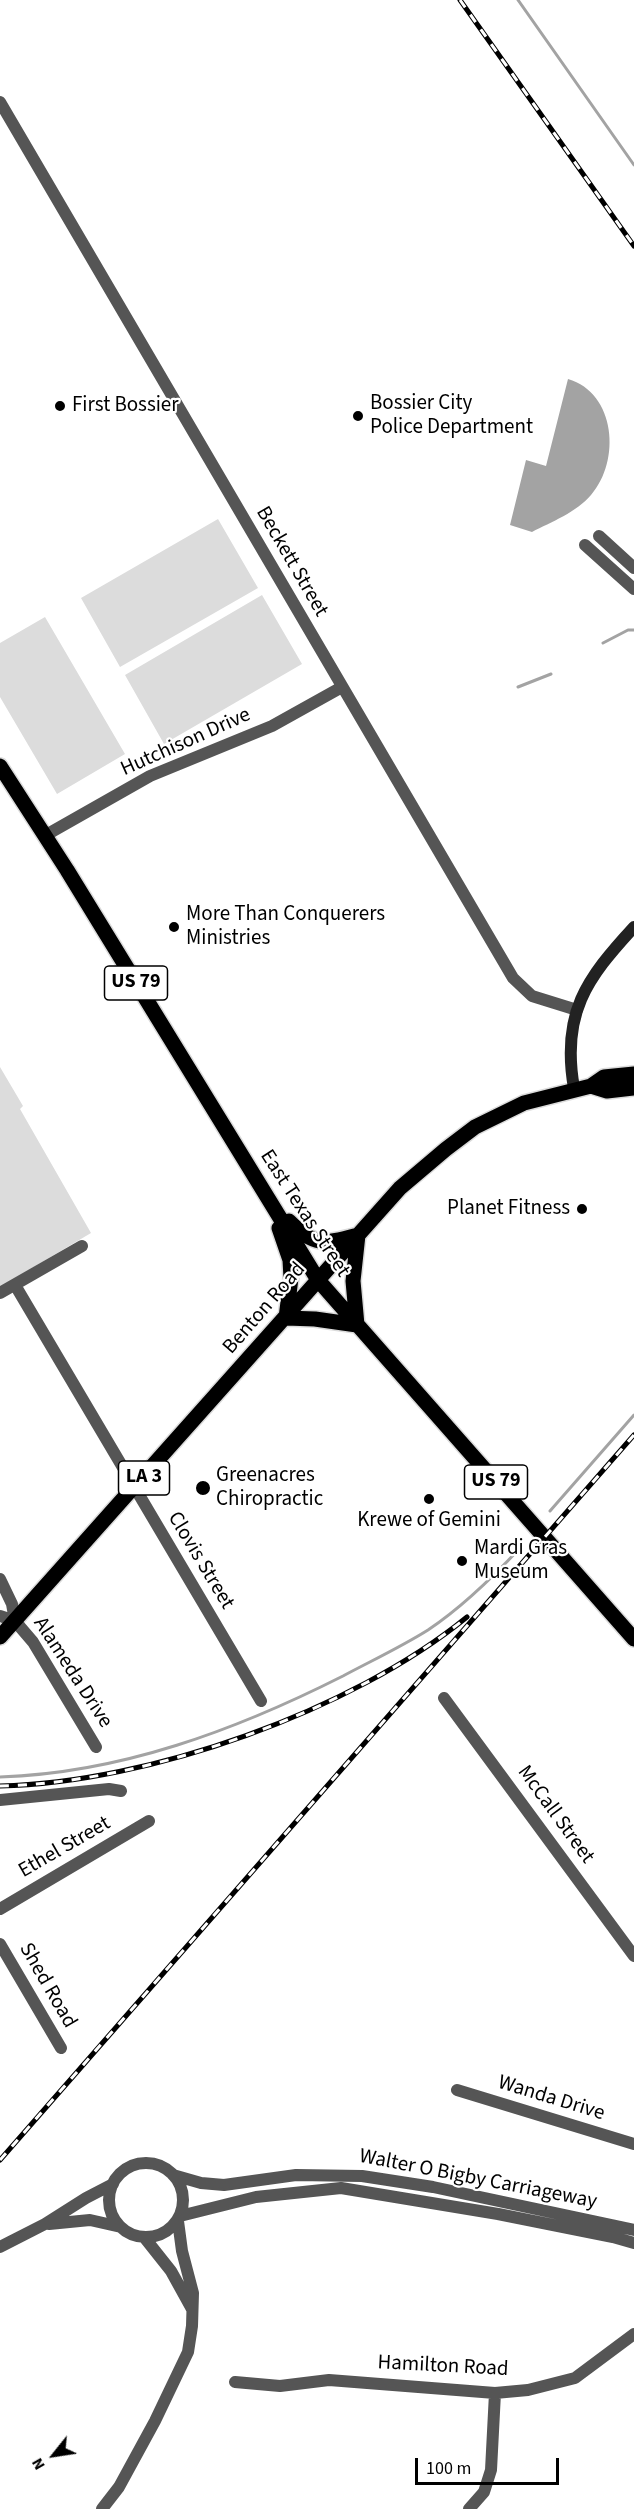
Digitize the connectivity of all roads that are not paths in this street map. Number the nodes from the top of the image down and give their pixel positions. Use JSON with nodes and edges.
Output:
{"nodes":[{"id":1,"x":0,"y":102,"type":"edge"},
{"id":2,"x":599,"y":536,"type":"dead end"},
{"id":3,"x":585,"y":545,"type":"dead end"},
{"id":4,"x":634,"y":568,"type":"edge"},
{"id":5,"x":634,"y":589,"type":"edge"},
{"id":6,"x":342,"y":687,"type":"junction"},
{"id":7,"x":0,"y":766,"type":"edge"},
{"id":8,"x":46,"y":836,"type":"junction"},
{"id":9,"x":634,"y":927,"type":"edge"},
{"id":10,"x":577,"y":1010,"type":"junction"},
{"id":11,"x":634,"y":1074,"type":"edge"},
{"id":12,"x":591,"y":1086,"type":"junction"},
{"id":13,"x":574,"y":1088,"type":"junction"},
{"id":14,"x":634,"y":1088,"type":"edge"},
{"id":15,"x":270,"y":1202,"type":"junction"},
{"id":16,"x":358,"y":1235,"type":"junction"},
{"id":17,"x":82,"y":1246,"type":"dead end"},
{"id":18,"x":318,"y":1280,"type":"junction"},
{"id":19,"x":15,"y":1285,"type":"junction"},
{"id":20,"x":0,"y":1293,"type":"edge"},
{"id":21,"x":286,"y":1318,"type":"junction"},
{"id":22,"x":357,"y":1325,"type":"junction"},
{"id":23,"x":134,"y":1489,"type":"junction"},
{"id":24,"x":0,"y":1579,"type":"edge"},
{"id":25,"x":0,"y":1616,"type":"edge"},
{"id":26,"x":15,"y":1621,"type":"junction"},
{"id":27,"x":0,"y":1637,"type":"edge"},
{"id":28,"x":634,"y":1639,"type":"edge"},
{"id":29,"x":444,"y":1698,"type":"dead end"},
{"id":30,"x":261,"y":1701,"type":"dead end"},
{"id":31,"x":96,"y":1747,"type":"dead end"},
{"id":32,"x":121,"y":1791,"type":"dead end"},
{"id":33,"x":0,"y":1800,"type":"edge"},
{"id":34,"x":149,"y":1821,"type":"dead end"},
{"id":35,"x":0,"y":1909,"type":"edge"},
{"id":36,"x":0,"y":1944,"type":"edge"},
{"id":37,"x":634,"y":1956,"type":"edge"},
{"id":38,"x":5,"y":1965,"type":"edge"},
{"id":39,"x":61,"y":2048,"type":"dead end"},
{"id":40,"x":457,"y":2090,"type":"dead end"},
{"id":41,"x":634,"y":2144,"type":"edge"},
{"id":42,"x":173,"y":2175,"type":"junction"},
{"id":43,"x":113,"y":2184,"type":"junction"},
{"id":44,"x":179,"y":2218,"type":"junction"},
{"id":45,"x":45,"y":2224,"type":"junction"},
{"id":46,"x":122,"y":2227,"type":"junction"},
{"id":47,"x":634,"y":2230,"type":"edge"},
{"id":48,"x":144,"y":2237,"type":"junction"},
{"id":49,"x":634,"y":2244,"type":"edge"},
{"id":50,"x":0,"y":2247,"type":"edge"},
{"id":51,"x":192,"y":2309,"type":"junction"},
{"id":52,"x":634,"y":2334,"type":"edge"},
{"id":53,"x":234,"y":2382,"type":"dead end"},
{"id":54,"x":495,"y":2393,"type":"junction"},
{"id":55,"x":102,"y":2509,"type":"edge"},
{"id":56,"x":469,"y":2509,"type":"edge"}],
"edges":[{"from":1,"to":6,"type":"street","name":"Beckett Street"},
{"from":2,"to":4,"type":"street"},
{"from":3,"to":5,"type":"street"},
{"from":6,"to":8,"type":"street","name":"Hutchison Drive"},
{"from":6,"to":10,"type":"street","name":"Beckett Street"},
{"from":7,"to":8,"type":"main road","name":"East Texas Street","number":"US 79"},
{"from":8,"to":15,"type":"main road","name":"East Texas Street","number":"US 79"},
{"from":9,"to":10,"type":"main road"},
{"from":10,"to":13,"type":"main road"},
{"from":11,"to":12,"type":"main road","number":"LA 3"},
{"from":12,"to":13,"type":"main road","number":"LA 3"},
{"from":12,"to":14,"type":"main road","number":"LA 3"},
{"from":13,"to":16,"type":"main road","name":"Benton Road","number":"LA 3"},
{"from":15,"to":16,"type":"main road"},
{"from":15,"to":18,"type":"main road","name":"East Texas Street","number":"US 79"},
{"from":15,"to":21,"type":"main road"},
{"from":16,"to":18,"type":"main road","name":"Benton Road","number":"LA 3"},
{"from":16,"to":22,"type":"main road"},
{"from":17,"to":19,"type":"street"},
{"from":18,"to":21,"type":"main road","name":"Benton Road","number":"LA 3"},
{"from":18,"to":22,"type":"main road","name":"East Texas Street","number":"US 79"},
{"from":19,"to":20,"type":"street"},
{"from":19,"to":23,"type":"street","name":"Clovis Street"},
{"from":21,"to":22,"type":"main road"},
{"from":21,"to":23,"type":"main road","name":"Benton Road","number":"LA 3"},
{"from":22,"to":28,"type":"main road","name":"East Texas Street","number":"US 79"},
{"from":23,"to":26,"type":"main road","name":"Benton Road","number":"LA 3"},
{"from":23,"to":30,"type":"street","name":"Clovis Street"},
{"from":24,"to":26,"type":"street","name":"Alameda Drive"},
{"from":25,"to":26,"type":"street","name":"Alameda Drive"},
{"from":26,"to":27,"type":"main road","name":"Benton Road","number":"LA 3"},
{"from":26,"to":31,"type":"street","name":"Alameda Drive"},
{"from":29,"to":37,"type":"street","name":"McCall Street"},
{"from":32,"to":33,"type":"street"},
{"from":34,"to":35,"type":"street","name":"Ethel Street"},
{"from":36,"to":38,"type":"street","name":"Shed Road"},
{"from":38,"to":39,"type":"street","name":"Shed Road"},
{"from":40,"to":41,"type":"street","name":"Wanda Drive"},
{"from":42,"to":43,"type":"street","name":"Walter O Bigby Carriageway"},
{"from":42,"to":44,"type":"street"},
{"from":42,"to":47,"type":"street","name":"Walter O Bigby Carriageway"},
{"from":43,"to":45,"type":"street"},
{"from":43,"to":46,"type":"street"},
{"from":44,"to":48,"type":"street","name":"Walter O Bigby Carriageway"},
{"from":44,"to":49,"type":"street","name":"Walter O Bigby Carriageway"},
{"from":44,"to":51,"type":"street"},
{"from":45,"to":46,"type":"street"},
{"from":45,"to":50,"type":"street"},
{"from":46,"to":48,"type":"street"},
{"from":48,"to":51,"type":"street"},
{"from":51,"to":55,"type":"street"},
{"from":52,"to":54,"type":"street","name":"Hamilton Road"},
{"from":53,"to":54,"type":"street","name":"Hamilton Road"},
{"from":54,"to":56,"type":"street"}]}
